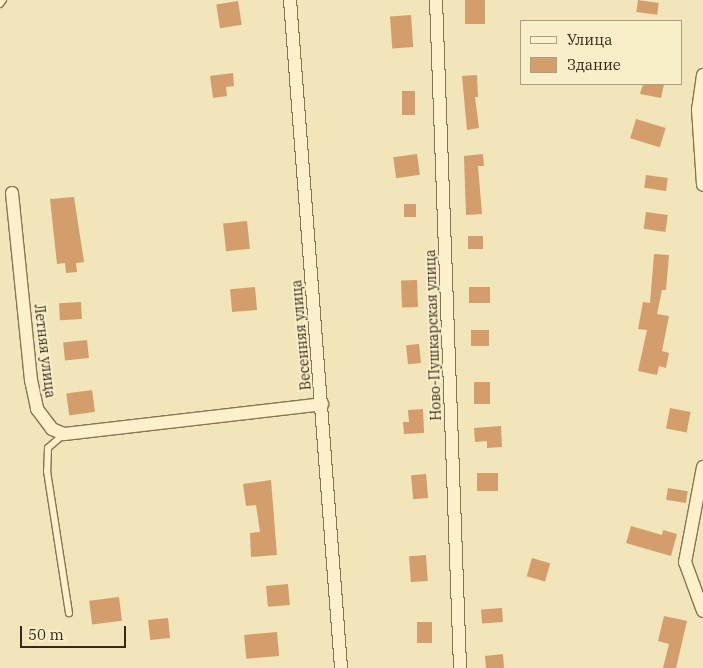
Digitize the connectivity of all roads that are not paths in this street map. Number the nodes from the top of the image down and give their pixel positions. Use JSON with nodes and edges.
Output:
{"nodes":[{"id":1,"x":3,"y":0,"type":"edge"},
{"id":2,"x":290,"y":0,"type":"edge"},
{"id":3,"x":436,"y":0,"type":"edge"},
{"id":4,"x":0,"y":4,"type":"edge"},
{"id":5,"x":703,"y":75,"type":"edge"},
{"id":6,"x":703,"y":185,"type":"edge"},
{"id":7,"x":12,"y":193,"type":"dead end"},
{"id":8,"x":322,"y":404,"type":"junction"},
{"id":9,"x":64,"y":434,"type":"junction"},
{"id":10,"x":703,"y":468,"type":"edge"},
{"id":11,"x":703,"y":611,"type":"edge"},
{"id":12,"x":69,"y":613,"type":"dead end"},
{"id":13,"x":341,"y":668,"type":"edge"},
{"id":14,"x":460,"y":668,"type":"edge"}],
"edges":[{"from":1,"to":4,"type":"lane"},
{"from":2,"to":8,"type":"street","name":"Весенняя улица"},
{"from":3,"to":14,"type":"street","name":"Ново-Пушкарская улица"},
{"from":5,"to":6,"type":"street"},
{"from":7,"to":9,"type":"street","name":"Летняя улица"},
{"from":8,"to":9,"type":"street"},
{"from":8,"to":13,"type":"street","name":"Весенняя улица"},
{"from":9,"to":12,"type":"lane"},
{"from":10,"to":11,"type":"street"}]}
